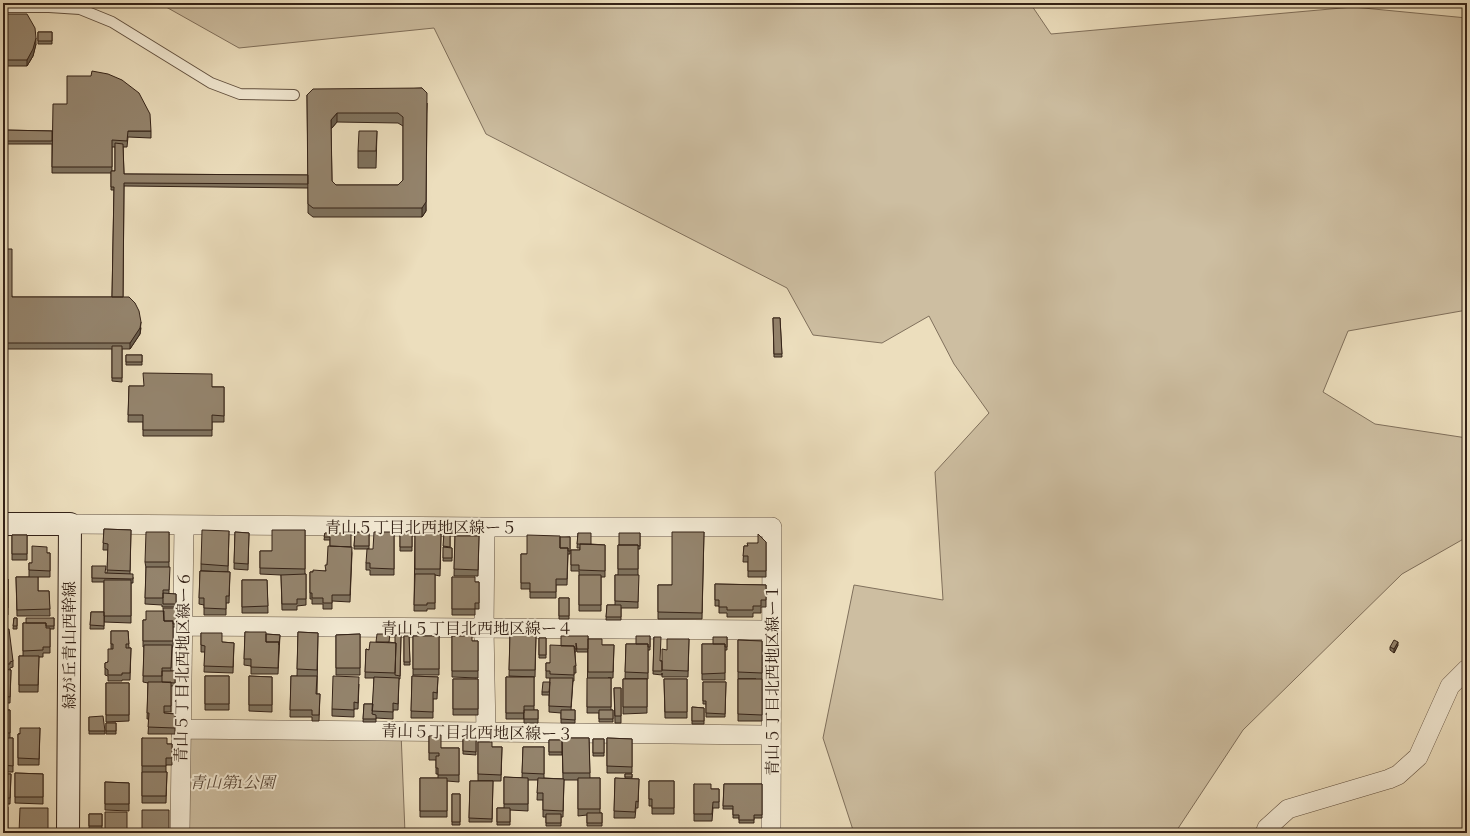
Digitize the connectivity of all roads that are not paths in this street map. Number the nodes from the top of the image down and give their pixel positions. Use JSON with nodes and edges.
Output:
{"nodes":[{"id":1,"x":3,"y":7,"type":"edge"},
{"id":2,"x":294,"y":95,"type":"dead end"},
{"id":3,"x":3,"y":524,"type":"edge"},
{"id":4,"x":70,"y":524,"type":"junction"},
{"id":5,"x":184,"y":525,"type":"junction"},
{"id":6,"x":485,"y":527,"type":"junction"},
{"id":7,"x":772,"y":527,"type":"joint"},
{"id":8,"x":183,"y":626,"type":"junction"},
{"id":9,"x":484,"y":628,"type":"junction"},
{"id":10,"x":772,"y":630,"type":"junction"},
{"id":11,"x":1467,"y":669,"type":"edge"},
{"id":12,"x":182,"y":730,"type":"junction"},
{"id":13,"x":486,"y":732,"type":"junction"},
{"id":14,"x":772,"y":735,"type":"junction"},
{"id":15,"x":68,"y":833,"type":"edge"},
{"id":16,"x":180,"y":833,"type":"edge"},
{"id":17,"x":771,"y":833,"type":"edge"},
{"id":18,"x":1265,"y":833,"type":"edge"}],
"edges":[{"from":1,"to":2,"type":"lane"},
{"from":3,"to":4,"type":"street"},
{"from":4,"to":5,"type":"street","name":"青山５丁目北西地区線ー５"},
{"from":4,"to":15,"type":"street","name":"緑が丘青山西幹線"},
{"from":5,"to":6,"type":"street","name":"青山５丁目北西地区線ー５"},
{"from":5,"to":8,"type":"street","name":"青山５丁目北西地区線ー６"},
{"from":6,"to":7,"type":"street","name":"青山５丁目北西地区線ー５"},
{"from":6,"to":9,"type":"street"},
{"from":7,"to":10,"type":"street","name":"青山５丁目北西地区線ー１"},
{"from":8,"to":9,"type":"street","name":"青山５丁目北西地区線ー４"},
{"from":8,"to":12,"type":"street","name":"青山５丁目北西地区線ー６"},
{"from":9,"to":10,"type":"street","name":"青山５丁目北西地区線ー４"},
{"from":9,"to":13,"type":"street"},
{"from":10,"to":14,"type":"street","name":"青山５丁目北西地区線ー１"},
{"from":11,"to":18,"type":"street"},
{"from":12,"to":13,"type":"street","name":"青山５丁目北西地区線ー３"},
{"from":12,"to":16,"type":"street","name":"青山５丁目北西地区線ー６"},
{"from":13,"to":14,"type":"street","name":"青山５丁目北西地区線ー３"},
{"from":14,"to":17,"type":"street","name":"青山５丁目北西地区線ー１"}]}
